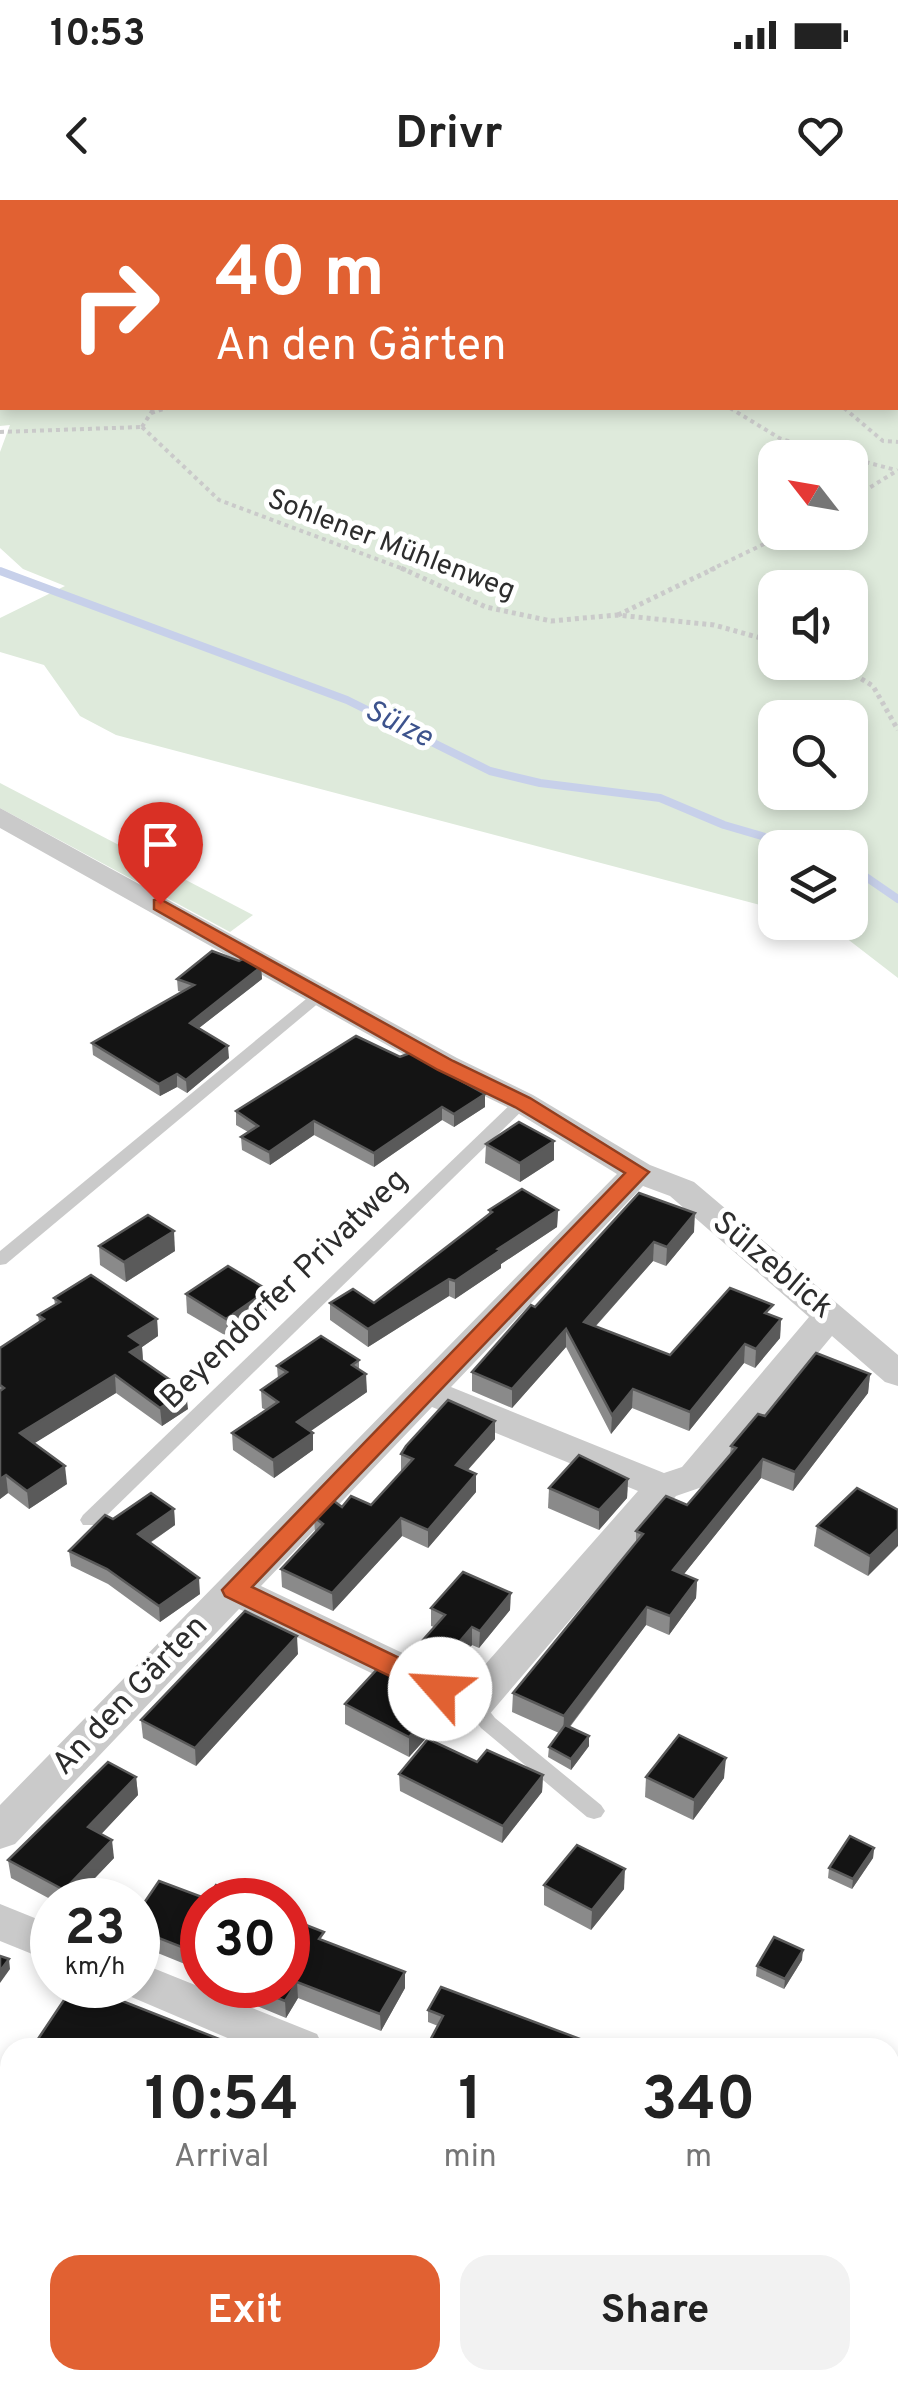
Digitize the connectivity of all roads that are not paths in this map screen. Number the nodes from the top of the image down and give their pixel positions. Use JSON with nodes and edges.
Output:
{"nodes":[{"id":1,"x":0,"y":816,"type":"edge"},
{"id":2,"x":322,"y":994,"type":"junction"},
{"id":3,"x":522,"y":1102,"type":"junction"},
{"id":4,"x":638,"y":1172,"type":"junction"},
{"id":5,"x":0,"y":1260,"type":"edge"},
{"id":6,"x":830,"y":1315,"type":"junction"},
{"id":7,"x":898,"y":1374,"type":"edge"},
{"id":8,"x":427,"y":1391,"type":"junction"},
{"id":9,"x":663,"y":1487,"type":"junction"},
{"id":10,"x":90,"y":1520,"type":"dead end"},
{"id":11,"x":234,"y":1590,"type":"junction"},
{"id":12,"x":474,"y":1705,"type":"junction"},
{"id":13,"x":594,"y":1810,"type":"dead end"},
{"id":14,"x":0,"y":1832,"type":"edge"},
{"id":15,"x":0,"y":1922,"type":"edge"},
{"id":16,"x":30,"y":1935,"type":"edge"},
{"id":17,"x":160,"y":1989,"type":"edge"},
{"id":18,"x":277,"y":2038,"type":"edge"}],
"edges":[{"from":1,"to":2,"type":"street","name":"Sülzeblick"},
{"from":2,"to":3,"type":"street","name":"Sülzeblick"},
{"from":2,"to":5,"type":"lane"},
{"from":3,"to":4,"type":"street","name":"Sülzeblick"},
{"from":3,"to":10,"type":"lane","name":"Beyendorfer Privatweg"},
{"from":4,"to":6,"type":"street","name":"Sülzeblick"},
{"from":4,"to":8,"type":"street","name":"An den Gärten"},
{"from":6,"to":7,"type":"street","name":"Sülzeblick"},
{"from":6,"to":9,"type":"street"},
{"from":8,"to":9,"type":"street"},
{"from":8,"to":11,"type":"street","name":"An den Gärten"},
{"from":9,"to":12,"type":"street"},
{"from":11,"to":12,"type":"street"},
{"from":11,"to":14,"type":"street","name":"An den Gärten"},
{"from":12,"to":13,"type":"lane"},
{"from":15,"to":16,"type":"street"},
{"from":17,"to":18,"type":"street"}]}
